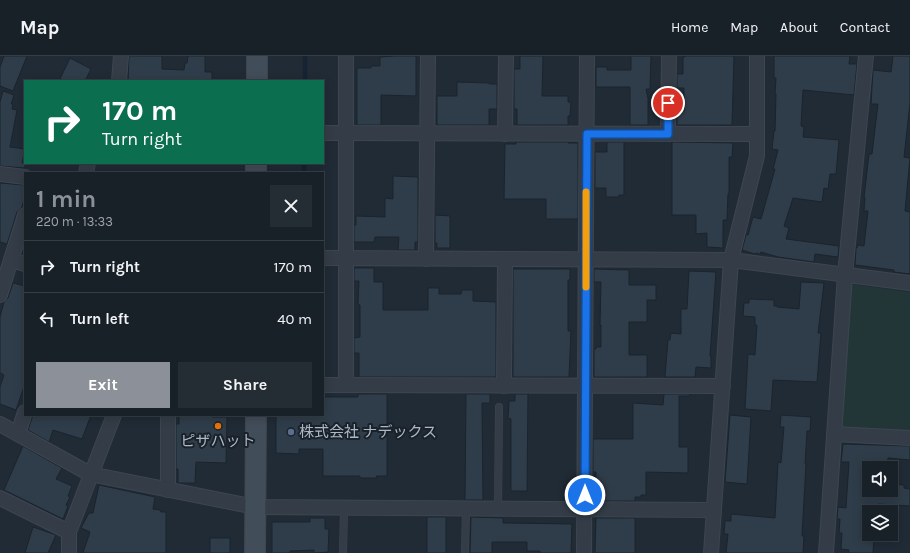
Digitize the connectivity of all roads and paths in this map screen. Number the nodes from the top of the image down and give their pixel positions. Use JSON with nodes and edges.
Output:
{"nodes":[{"id":1,"x":121,"y":56,"type":"edge"},
{"id":2,"x":257,"y":56,"type":"edge"},
{"id":3,"x":346,"y":56,"type":"edge"},
{"id":4,"x":428,"y":56,"type":"edge"},
{"id":5,"x":506,"y":56,"type":"edge"},
{"id":6,"x":587,"y":56,"type":"edge"},
{"id":7,"x":669,"y":56,"type":"edge"},
{"id":8,"x":757,"y":56,"type":"edge"},
{"id":9,"x":866,"y":56,"type":"edge"},
{"id":10,"x":119,"y":80,"type":"edge"},
{"id":11,"x":257,"y":80,"type":"edge"},
{"id":12,"x":324,"y":133,"type":"edge"},
{"id":13,"x":346,"y":133,"type":"junction"},
{"id":14,"x":428,"y":133,"type":"junction"},
{"id":15,"x":505,"y":134,"type":"junction"},
{"id":16,"x":587,"y":134,"type":"junction"},
{"id":17,"x":668,"y":134,"type":"junction"},
{"id":18,"x":757,"y":134,"type":"junction"},
{"id":19,"x":0,"y":174,"type":"edge"},
{"id":20,"x":24,"y":177,"type":"edge"},
{"id":21,"x":24,"y":218,"type":"edge"},
{"id":22,"x":324,"y":258,"type":"edge"},
{"id":23,"x":346,"y":258,"type":"junction"},
{"id":24,"x":426,"y":258,"type":"junction"},
{"id":25,"x":505,"y":259,"type":"junction"},
{"id":26,"x":586,"y":259,"type":"junction"},
{"id":27,"x":11,"y":260,"type":"junction"},
{"id":28,"x":731,"y":260,"type":"junction"},
{"id":29,"x":24,"y":264,"type":"edge"},
{"id":30,"x":845,"y":275,"type":"junction"},
{"id":31,"x":910,"y":283,"type":"edge"},
{"id":32,"x":1,"y":291,"type":"edge"},
{"id":33,"x":324,"y":385,"type":"edge"},
{"id":34,"x":346,"y":385,"type":"junction"},
{"id":35,"x":504,"y":386,"type":"junction"},
{"id":36,"x":585,"y":386,"type":"junction"},
{"id":37,"x":723,"y":386,"type":"junction"},
{"id":38,"x":499,"y":407,"type":"dead end"},
{"id":39,"x":24,"y":415,"type":"edge"},
{"id":40,"x":114,"y":416,"type":"edge"},
{"id":41,"x":168,"y":416,"type":"edge"},
{"id":42,"x":253,"y":416,"type":"edge"},
{"id":43,"x":0,"y":424,"type":"edge"},
{"id":44,"x":18,"y":434,"type":"junction"},
{"id":45,"x":834,"y":434,"type":"junction"},
{"id":46,"x":910,"y":438,"type":"edge"},
{"id":47,"x":90,"y":474,"type":"junction"},
{"id":48,"x":168,"y":490,"type":"junction"},
{"id":49,"x":0,"y":498,"type":"edge"},
{"id":50,"x":255,"y":507,"type":"junction"},
{"id":51,"x":344,"y":508,"type":"junction"},
{"id":52,"x":466,"y":508,"type":"junction"},
{"id":53,"x":498,"y":508,"type":"junction"},
{"id":54,"x":584,"y":509,"type":"junction"},
{"id":55,"x":714,"y":510,"type":"junction"},
{"id":56,"x":69,"y":532,"type":"junction"},
{"id":57,"x":69,"y":553,"type":"edge"},
{"id":58,"x":255,"y":553,"type":"edge"},
{"id":59,"x":343,"y":553,"type":"edge"},
{"id":60,"x":465,"y":553,"type":"edge"},
{"id":61,"x":584,"y":553,"type":"edge"},
{"id":62,"x":712,"y":553,"type":"edge"},
{"id":63,"x":826,"y":553,"type":"edge"}],
"edges":[{"from":1,"to":10,"type":"street"},
{"from":2,"to":11,"type":"main road"},
{"from":3,"to":13,"type":"street"},
{"from":4,"to":14,"type":"street"},
{"from":5,"to":15,"type":"street"},
{"from":6,"to":16,"type":"street"},
{"from":7,"to":17,"type":"street"},
{"from":8,"to":18,"type":"street"},
{"from":9,"to":30,"type":"street"},
{"from":12,"to":13,"type":"street"},
{"from":13,"to":14,"type":"street"},
{"from":13,"to":23,"type":"street"},
{"from":14,"to":15,"type":"street"},
{"from":14,"to":24,"type":"street"},
{"from":15,"to":16,"type":"street"},
{"from":16,"to":17,"type":"street"},
{"from":16,"to":26,"type":"street"},
{"from":17,"to":18,"type":"street"},
{"from":18,"to":28,"type":"street"},
{"from":19,"to":20,"type":"street"},
{"from":21,"to":27,"type":"street"},
{"from":22,"to":23,"type":"street"},
{"from":23,"to":24,"type":"street"},
{"from":23,"to":34,"type":"street"},
{"from":24,"to":25,"type":"street"},
{"from":25,"to":26,"type":"street"},
{"from":25,"to":35,"type":"street"},
{"from":26,"to":28,"type":"street"},
{"from":26,"to":36,"type":"street"},
{"from":27,"to":29,"type":"street"},
{"from":27,"to":32,"type":"street"},
{"from":28,"to":30,"type":"street"},
{"from":28,"to":37,"type":"street"},
{"from":30,"to":31,"type":"street"},
{"from":30,"to":45,"type":"street"},
{"from":33,"to":34,"type":"street"},
{"from":34,"to":35,"type":"street"},
{"from":35,"to":36,"type":"street"},
{"from":36,"to":37,"type":"street"},
{"from":36,"to":54,"type":"street"},
{"from":37,"to":55,"type":"street"},
{"from":38,"to":53,"type":"lane"},
{"from":39,"to":44,"type":"street"},
{"from":40,"to":47,"type":"street"},
{"from":41,"to":48,"type":"street"},
{"from":42,"to":50,"type":"main road"},
{"from":43,"to":44,"type":"street"},
{"from":44,"to":47,"type":"street"},
{"from":45,"to":46,"type":"street"},
{"from":45,"to":63,"type":"street"},
{"from":47,"to":48,"type":"street"},
{"from":47,"to":56,"type":"street"},
{"from":48,"to":50,"type":"street"},
{"from":49,"to":56,"type":"street"},
{"from":50,"to":51,"type":"street"},
{"from":50,"to":58,"type":"main road"},
{"from":51,"to":52,"type":"street"},
{"from":51,"to":59,"type":"lane"},
{"from":52,"to":53,"type":"street"},
{"from":52,"to":60,"type":"lane"},
{"from":53,"to":54,"type":"street"},
{"from":54,"to":55,"type":"street"},
{"from":54,"to":61,"type":"street"},
{"from":55,"to":62,"type":"street"},
{"from":56,"to":57,"type":"street"}]}
